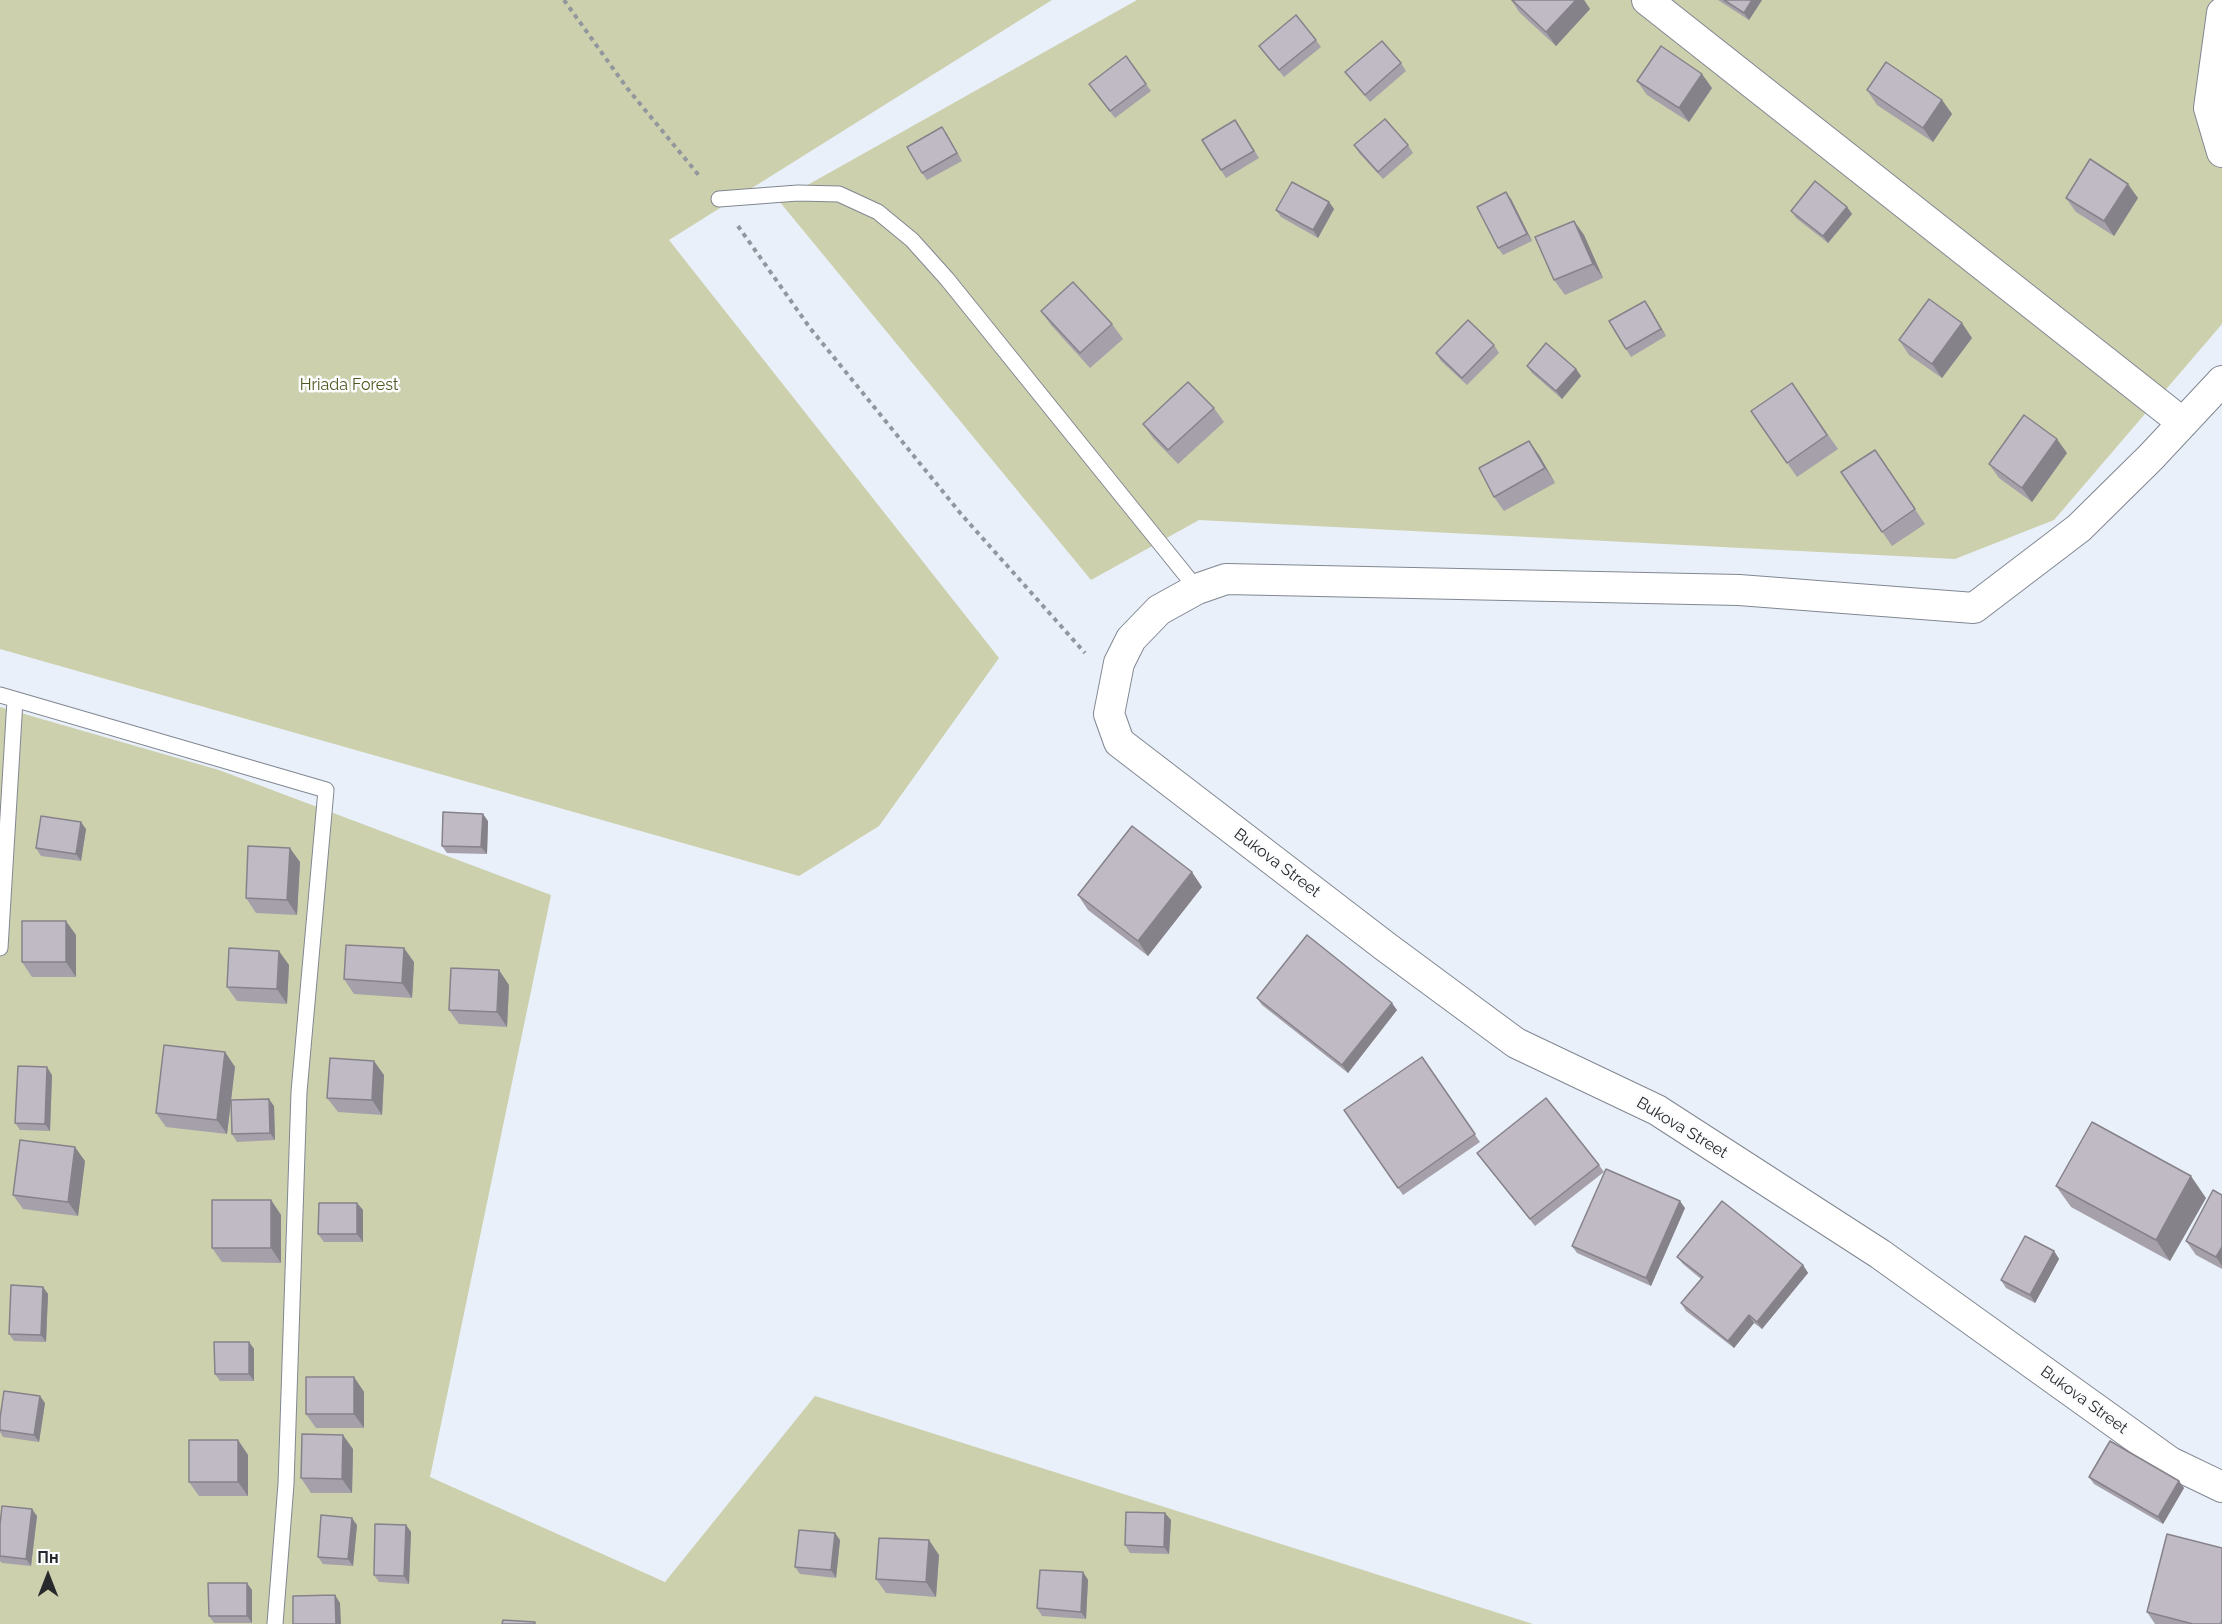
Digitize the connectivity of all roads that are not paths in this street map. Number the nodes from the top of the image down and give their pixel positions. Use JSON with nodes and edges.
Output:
{"nodes":[{"id":1,"x":1647,"y":0,"type":"edge"},
{"id":2,"x":2222,"y":13,"type":"edge"},
{"id":3,"x":2222,"y":152,"type":"edge"},
{"id":4,"x":719,"y":199,"type":"road end"},
{"id":5,"x":2222,"y":381,"type":"edge"},
{"id":6,"x":2183,"y":423,"type":"junction"},
{"id":7,"x":1197,"y":589,"type":"junction"},
{"id":8,"x":0,"y":695,"type":"edge"},
{"id":9,"x":15,"y":700,"type":"junction"},
{"id":10,"x":0,"y":948,"type":"edge"},
{"id":11,"x":2222,"y":1487,"type":"edge"},
{"id":12,"x":275,"y":1624,"type":"edge"}],
"edges":[{"from":1,"to":6,"type":"street"},
{"from":2,"to":3,"type":"street"},
{"from":4,"to":7,"type":"lane"},
{"from":5,"to":6,"type":"street"},
{"from":6,"to":7,"type":"street"},
{"from":7,"to":11,"type":"street","name":"Bukova Street"},
{"from":8,"to":9,"type":"lane"},
{"from":9,"to":10,"type":"lane"},
{"from":9,"to":12,"type":"lane"}]}
